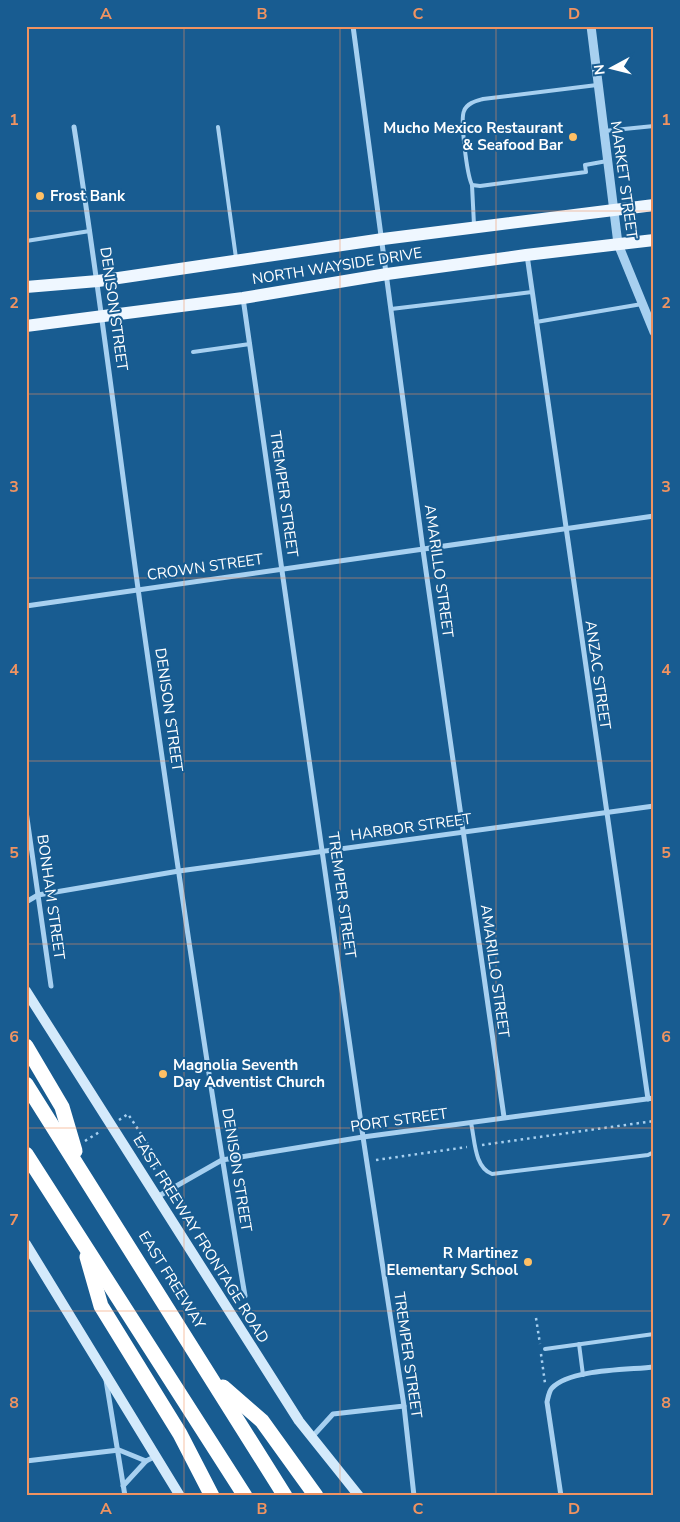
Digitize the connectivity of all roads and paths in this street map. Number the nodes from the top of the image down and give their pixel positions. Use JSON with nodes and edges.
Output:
{"nodes":[{"id":1,"x":353,"y":26,"type":"edge"},
{"id":2,"x":591,"y":26,"type":"edge"},
{"id":3,"x":598,"y":85,"type":"junction"},
{"id":4,"x":654,"y":126,"type":"edge"},
{"id":5,"x":74,"y":127,"type":"dead end"},
{"id":6,"x":218,"y":127,"type":"dead end"},
{"id":7,"x":604,"y":131,"type":"junction"},
{"id":8,"x":607,"y":162,"type":"junction"},
{"id":9,"x":472,"y":185,"type":"junction"},
{"id":10,"x":654,"y":205,"type":"edge"},
{"id":11,"x":612,"y":210,"type":"junction"},
{"id":12,"x":474,"y":228,"type":"junction"},
{"id":13,"x":90,"y":231,"type":"junction"},
{"id":14,"x":383,"y":239,"type":"junction"},
{"id":15,"x":654,"y":240,"type":"edge"},
{"id":16,"x":26,"y":241,"type":"edge"},
{"id":17,"x":618,"y":244,"type":"junction"},
{"id":18,"x":526,"y":254,"type":"junction"},
{"id":19,"x":236,"y":260,"type":"junction"},
{"id":20,"x":387,"y":274,"type":"junction"},
{"id":21,"x":98,"y":281,"type":"junction"},
{"id":22,"x":26,"y":287,"type":"edge"},
{"id":23,"x":532,"y":292,"type":"junction"},
{"id":24,"x":243,"y":298,"type":"junction"},
{"id":25,"x":642,"y":304,"type":"junction"},
{"id":26,"x":391,"y":309,"type":"junction"},
{"id":27,"x":103,"y":317,"type":"junction"},
{"id":28,"x":536,"y":322,"type":"junction"},
{"id":29,"x":26,"y":326,"type":"edge"},
{"id":30,"x":653,"y":327,"type":"edge"},
{"id":31,"x":250,"y":344,"type":"junction"},
{"id":32,"x":193,"y":352,"type":"dead end"},
{"id":33,"x":654,"y":516,"type":"edge"},
{"id":34,"x":565,"y":530,"type":"junction"},
{"id":35,"x":423,"y":550,"type":"junction"},
{"id":36,"x":282,"y":569,"type":"junction"},
{"id":37,"x":138,"y":589,"type":"junction"},
{"id":38,"x":26,"y":606,"type":"edge"},
{"id":39,"x":654,"y":806,"type":"edge"},
{"id":40,"x":26,"y":811,"type":"edge"},
{"id":41,"x":605,"y":813,"type":"junction"},
{"id":42,"x":462,"y":832,"type":"junction"},
{"id":43,"x":324,"y":852,"type":"junction"},
{"id":44,"x":179,"y":872,"type":"junction"},
{"id":45,"x":38,"y":895,"type":"junction"},
{"id":46,"x":26,"y":902,"type":"edge"},
{"id":47,"x":51,"y":986,"type":"dead end"},
{"id":48,"x":26,"y":991,"type":"edge"},
{"id":49,"x":26,"y":1046,"type":"edge"},
{"id":50,"x":26,"y":1084,"type":"edge"},
{"id":51,"x":651,"y":1098,"type":"edge"},
{"id":52,"x":128,"y":1114,"type":"dead end"},
{"id":53,"x":504,"y":1118,"type":"junction"},
{"id":54,"x":654,"y":1121,"type":"edge"},
{"id":55,"x":471,"y":1123,"type":"junction"},
{"id":56,"x":363,"y":1137,"type":"junction"},
{"id":57,"x":476,"y":1146,"type":"junction"},
{"id":58,"x":654,"y":1152,"type":"edge"},
{"id":59,"x":26,"y":1154,"type":"edge"},
{"id":60,"x":222,"y":1160,"type":"junction"},
{"id":61,"x":367,"y":1162,"type":"junction"},
{"id":62,"x":81,"y":1169,"type":"junction"},
{"id":63,"x":168,"y":1191,"type":"junction"},
{"id":64,"x":157,"y":1198,"type":"junction"},
{"id":65,"x":83,"y":1241,"type":"junction"},
{"id":66,"x":26,"y":1244,"type":"edge"},
{"id":67,"x":245,"y":1296,"type":"dead end"},
{"id":68,"x":654,"y":1334,"type":"edge"},
{"id":69,"x":579,"y":1344,"type":"junction"},
{"id":70,"x":545,"y":1348,"type":"dead end"},
{"id":71,"x":654,"y":1367,"type":"edge"},
{"id":72,"x":104,"y":1369,"type":"junction"},
{"id":73,"x":583,"y":1375,"type":"junction"},
{"id":74,"x":213,"y":1378,"type":"junction"},
{"id":75,"x":404,"y":1406,"type":"junction"},
{"id":76,"x":312,"y":1438,"type":"junction"},
{"id":77,"x":118,"y":1450,"type":"junction"},
{"id":78,"x":156,"y":1456,"type":"junction"},
{"id":79,"x":26,"y":1461,"type":"edge"},
{"id":80,"x":146,"y":1461,"type":"junction"},
{"id":81,"x":123,"y":1486,"type":"junction"},
{"id":82,"x":125,"y":1496,"type":"edge"},
{"id":83,"x":180,"y":1496,"type":"edge"},
{"id":84,"x":212,"y":1496,"type":"edge"},
{"id":85,"x":245,"y":1496,"type":"edge"},
{"id":86,"x":285,"y":1496,"type":"edge"},
{"id":87,"x":316,"y":1496,"type":"edge"},
{"id":88,"x":360,"y":1496,"type":"edge"},
{"id":89,"x":414,"y":1496,"type":"edge"},
{"id":90,"x":561,"y":1496,"type":"edge"}],
"edges":[{"from":1,"to":14,"type":"street","name":"AMARILLO STREET"},
{"from":2,"to":3,"type":"street","name":"MARKET STREET"},
{"from":3,"to":7,"type":"street","name":"MARKET STREET"},
{"from":3,"to":9,"type":"lane"},
{"from":4,"to":7,"type":"lane"},
{"from":5,"to":13,"type":"street","name":"DENISON STREET"},
{"from":6,"to":19,"type":"lane"},
{"from":7,"to":8,"type":"street","name":"MARKET STREET"},
{"from":8,"to":9,"type":"lane"},
{"from":8,"to":11,"type":"street","name":"MARKET STREET"},
{"from":9,"to":12,"type":"lane"},
{"from":10,"to":11,"type":"main road","name":"NORTH WAYSIDE DRIVE"},
{"from":11,"to":12,"type":"main road","name":"NORTH WAYSIDE DRIVE"},
{"from":11,"to":17,"type":"street","name":"MARKET STREET"},
{"from":12,"to":14,"type":"main road","name":"NORTH WAYSIDE DRIVE"},
{"from":13,"to":16,"type":"lane"},
{"from":13,"to":21,"type":"street","name":"DENISON STREET"},
{"from":14,"to":19,"type":"main road","name":"NORTH WAYSIDE DRIVE"},
{"from":14,"to":20,"type":"street","name":"AMARILLO STREET"},
{"from":15,"to":17,"type":"main road","name":"NORTH WAYSIDE DRIVE"},
{"from":17,"to":18,"type":"main road","name":"NORTH WAYSIDE DRIVE"},
{"from":17,"to":25,"type":"street","name":"MARKET STREET"},
{"from":18,"to":20,"type":"main road","name":"NORTH WAYSIDE DRIVE"},
{"from":18,"to":23,"type":"street","name":"ANZAC STREET"},
{"from":19,"to":21,"type":"main road","name":"NORTH WAYSIDE DRIVE"},
{"from":20,"to":24,"type":"main road","name":"NORTH WAYSIDE DRIVE"},
{"from":20,"to":26,"type":"street","name":"AMARILLO STREET"},
{"from":21,"to":22,"type":"main road","name":"NORTH WAYSIDE DRIVE"},
{"from":21,"to":27,"type":"street","name":"DENISON STREET"},
{"from":23,"to":26,"type":"lane"},
{"from":23,"to":28,"type":"street","name":"ANZAC STREET"},
{"from":24,"to":27,"type":"main road","name":"NORTH WAYSIDE DRIVE"},
{"from":24,"to":31,"type":"street","name":"TREMPER STREET"},
{"from":25,"to":28,"type":"lane"},
{"from":25,"to":30,"type":"street","name":"MARKET STREET"},
{"from":26,"to":35,"type":"street","name":"AMARILLO STREET"},
{"from":27,"to":29,"type":"main road","name":"NORTH WAYSIDE DRIVE"},
{"from":27,"to":37,"type":"street","name":"DENISON STREET"},
{"from":28,"to":34,"type":"street","name":"ANZAC STREET"},
{"from":31,"to":32,"type":"lane"},
{"from":31,"to":36,"type":"street","name":"TREMPER STREET"},
{"from":33,"to":34,"type":"street","name":"CROWN STREET"},
{"from":34,"to":35,"type":"street","name":"CROWN STREET"},
{"from":34,"to":41,"type":"street","name":"ANZAC STREET"},
{"from":35,"to":36,"type":"street","name":"CROWN STREET"},
{"from":35,"to":42,"type":"street","name":"AMARILLO STREET"},
{"from":36,"to":37,"type":"street","name":"CROWN STREET"},
{"from":36,"to":43,"type":"street","name":"TREMPER STREET"},
{"from":37,"to":38,"type":"street","name":"CROWN STREET"},
{"from":37,"to":44,"type":"street","name":"DENISON STREET"},
{"from":39,"to":41,"type":"street","name":"HARBOR STREET"},
{"from":40,"to":45,"type":"street","name":"BONHAM STREET"},
{"from":41,"to":42,"type":"street","name":"HARBOR STREET"},
{"from":41,"to":51,"type":"street","name":"ANZAC STREET"},
{"from":42,"to":43,"type":"street","name":"HARBOR STREET"},
{"from":42,"to":53,"type":"street","name":"AMARILLO STREET"},
{"from":43,"to":44,"type":"street","name":"HARBOR STREET"},
{"from":43,"to":56,"type":"street","name":"TREMPER STREET"},
{"from":44,"to":45,"type":"street","name":"HARBOR STREET"},
{"from":44,"to":60,"type":"street","name":"DENISON STREET"},
{"from":45,"to":46,"type":"street","name":"HARBOR STREET"},
{"from":45,"to":47,"type":"street","name":"BONHAM STREET"},
{"from":48,"to":64,"type":"main road","name":"EAST FREEWAY FRONTAGE ROAD"},
{"from":49,"to":62,"type":"highway"},
{"from":50,"to":62,"type":"highway","name":"EAST FREEWAY"},
{"from":51,"to":53,"type":"street","name":"PORT STREET"},
{"from":52,"to":63,"type":"path"},
{"from":53,"to":55,"type":"street","name":"PORT STREET"},
{"from":54,"to":57,"type":"path"},
{"from":55,"to":56,"type":"street","name":"PORT STREET"},
{"from":55,"to":57,"type":"lane"},
{"from":56,"to":60,"type":"street","name":"PORT STREET"},
{"from":56,"to":61,"type":"street","name":"TREMPER STREET"},
{"from":57,"to":58,"type":"lane"},
{"from":57,"to":61,"type":"path"},
{"from":59,"to":65,"type":"highway"},
{"from":60,"to":63,"type":"street","name":"PORT STREET"},
{"from":60,"to":67,"type":"street","name":"DENISON STREET"},
{"from":61,"to":75,"type":"street","name":"TREMPER STREET"},
{"from":62,"to":74,"type":"highway","name":"EAST FREEWAY"},
{"from":63,"to":64,"type":"street","name":"PORT STREET"},
{"from":64,"to":76,"type":"main road","name":"EAST FREEWAY FRONTAGE ROAD"},
{"from":65,"to":84,"type":"highway"},
{"from":65,"to":85,"type":"highway"},
{"from":66,"to":72,"type":"main road"},
{"from":68,"to":69,"type":"lane"},
{"from":69,"to":70,"type":"lane"},
{"from":69,"to":73,"type":"lane"},
{"from":71,"to":73,"type":"street"},
{"from":72,"to":77,"type":"street"},
{"from":72,"to":78,"type":"main road"},
{"from":73,"to":90,"type":"street"},
{"from":74,"to":86,"type":"highway","name":"EAST FREEWAY"},
{"from":74,"to":87,"type":"highway"},
{"from":75,"to":76,"type":"street"},
{"from":75,"to":89,"type":"street","name":"TREMPER STREET"},
{"from":76,"to":88,"type":"main road","name":"EAST FREEWAY FRONTAGE ROAD"},
{"from":77,"to":79,"type":"street"},
{"from":77,"to":80,"type":"street"},
{"from":77,"to":81,"type":"street"},
{"from":78,"to":80,"type":"street"},
{"from":78,"to":83,"type":"main road"},
{"from":80,"to":81,"type":"street"},
{"from":81,"to":82,"type":"street"}]}
